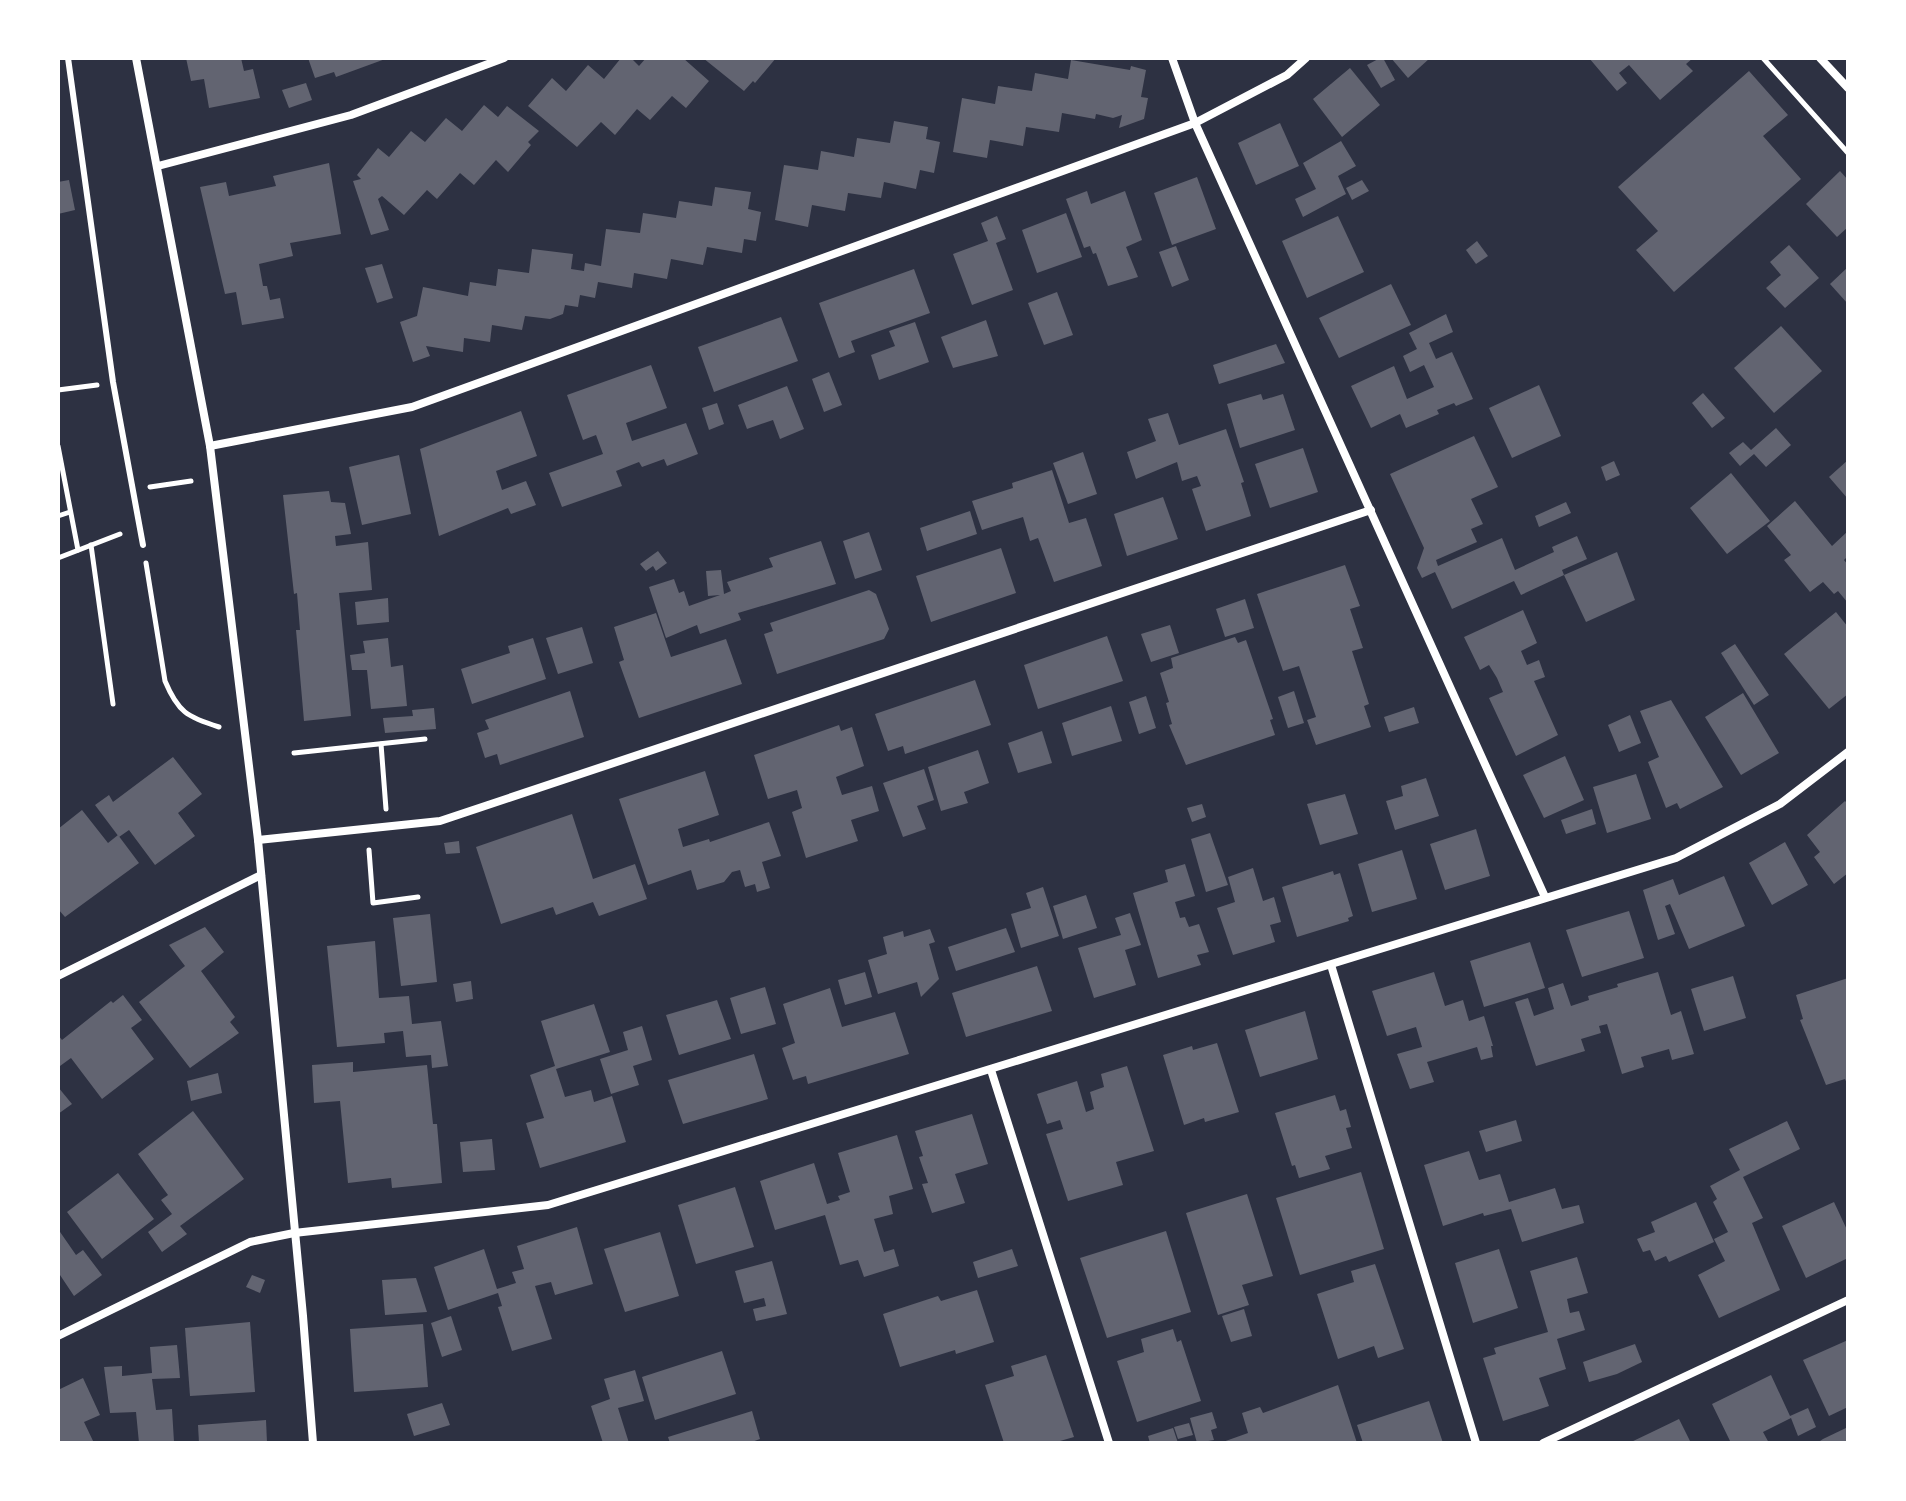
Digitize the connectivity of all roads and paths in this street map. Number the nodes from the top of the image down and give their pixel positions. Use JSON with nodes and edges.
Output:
{"nodes":[{"id":1,"x":68,"y":58,"type":"edge"},
{"id":2,"x":136,"y":58,"type":"edge"},
{"id":3,"x":504,"y":58,"type":"edge"},
{"id":4,"x":1172,"y":58,"type":"edge"},
{"id":5,"x":1306,"y":58,"type":"edge"},
{"id":6,"x":1763,"y":58,"type":"edge"},
{"id":7,"x":1820,"y":58,"type":"edge"},
{"id":8,"x":1848,"y":88,"type":"edge"},
{"id":9,"x":1195,"y":123,"type":"junction"},
{"id":10,"x":1848,"y":153,"type":"edge"},
{"id":11,"x":158,"y":166,"type":"junction"},
{"id":12,"x":113,"y":382,"type":"junction"},
{"id":13,"x":58,"y":390,"type":"edge"},
{"id":14,"x":210,"y":446,"type":"junction"},
{"id":15,"x":58,"y":448,"type":"edge"},
{"id":16,"x":191,"y":481,"type":"dead end"},
{"id":17,"x":133,"y":490,"type":"junction"},
{"id":18,"x":1371,"y":510,"type":"junction"},
{"id":19,"x":70,"y":512,"type":"junction"},
{"id":20,"x":58,"y":516,"type":"edge"},
{"id":21,"x":140,"y":526,"type":"junction"},
{"id":22,"x":91,"y":545,"type":"junction"},
{"id":23,"x":143,"y":545,"type":"joint"},
{"id":24,"x":78,"y":550,"type":"junction"},
{"id":25,"x":58,"y":558,"type":"edge"},
{"id":26,"x":113,"y":704,"type":"dead end"},
{"id":27,"x":219,"y":727,"type":"dead end"},
{"id":28,"x":425,"y":739,"type":"dead end"},
{"id":29,"x":381,"y":744,"type":"junction"},
{"id":30,"x":1848,"y":752,"type":"edge"},
{"id":31,"x":294,"y":753,"type":"dead end"},
{"id":32,"x":387,"y":826,"type":"junction"},
{"id":33,"x":366,"y":828,"type":"junction"},
{"id":34,"x":258,"y":840,"type":"junction"},
{"id":35,"x":261,"y":875,"type":"junction"},
{"id":36,"x":418,"y":897,"type":"dead end"},
{"id":37,"x":1545,"y":897,"type":"junction"},
{"id":38,"x":1331,"y":965,"type":"junction"},
{"id":39,"x":58,"y":976,"type":"edge"},
{"id":40,"x":991,"y":1070,"type":"junction"},
{"id":41,"x":294,"y":1233,"type":"junction"},
{"id":42,"x":1848,"y":1300,"type":"edge"},
{"id":43,"x":58,"y":1336,"type":"edge"},
{"id":44,"x":313,"y":1443,"type":"edge"},
{"id":45,"x":1109,"y":1443,"type":"edge"},
{"id":46,"x":1476,"y":1443,"type":"edge"},
{"id":47,"x":1543,"y":1443,"type":"edge"}],
"edges":[{"from":1,"to":12,"type":"lane"},
{"from":2,"to":11,"type":"street"},
{"from":3,"to":11,"type":"street"},
{"from":4,"to":9,"type":"street"},
{"from":5,"to":9,"type":"street"},
{"from":6,"to":10,"type":"path"},
{"from":7,"to":8,"type":"street"},
{"from":9,"to":14,"type":"street"},
{"from":9,"to":18,"type":"street"},
{"from":11,"to":14,"type":"street"},
{"from":12,"to":13,"type":"path"},
{"from":12,"to":17,"type":"lane"},
{"from":14,"to":34,"type":"street"},
{"from":15,"to":19,"type":"path"},
{"from":16,"to":17,"type":"path"},
{"from":17,"to":21,"type":"lane"},
{"from":18,"to":32,"type":"street"},
{"from":18,"to":37,"type":"street"},
{"from":19,"to":20,"type":"path"},
{"from":19,"to":24,"type":"path"},
{"from":21,"to":22,"type":"path"},
{"from":21,"to":23,"type":"lane"},
{"from":22,"to":24,"type":"path"},
{"from":22,"to":26,"type":"path"},
{"from":23,"to":27,"type":"path"},
{"from":24,"to":25,"type":"path"},
{"from":28,"to":29,"type":"path"},
{"from":29,"to":31,"type":"path"},
{"from":29,"to":32,"type":"path"},
{"from":30,"to":37,"type":"street"},
{"from":32,"to":33,"type":"street"},
{"from":33,"to":34,"type":"street"},
{"from":33,"to":36,"type":"path"},
{"from":34,"to":35,"type":"street"},
{"from":35,"to":39,"type":"street"},
{"from":35,"to":41,"type":"street"},
{"from":37,"to":38,"type":"street"},
{"from":38,"to":40,"type":"street"},
{"from":38,"to":46,"type":"street"},
{"from":40,"to":41,"type":"street"},
{"from":40,"to":45,"type":"street"},
{"from":41,"to":43,"type":"street"},
{"from":41,"to":44,"type":"street"},
{"from":42,"to":47,"type":"street"}]}
